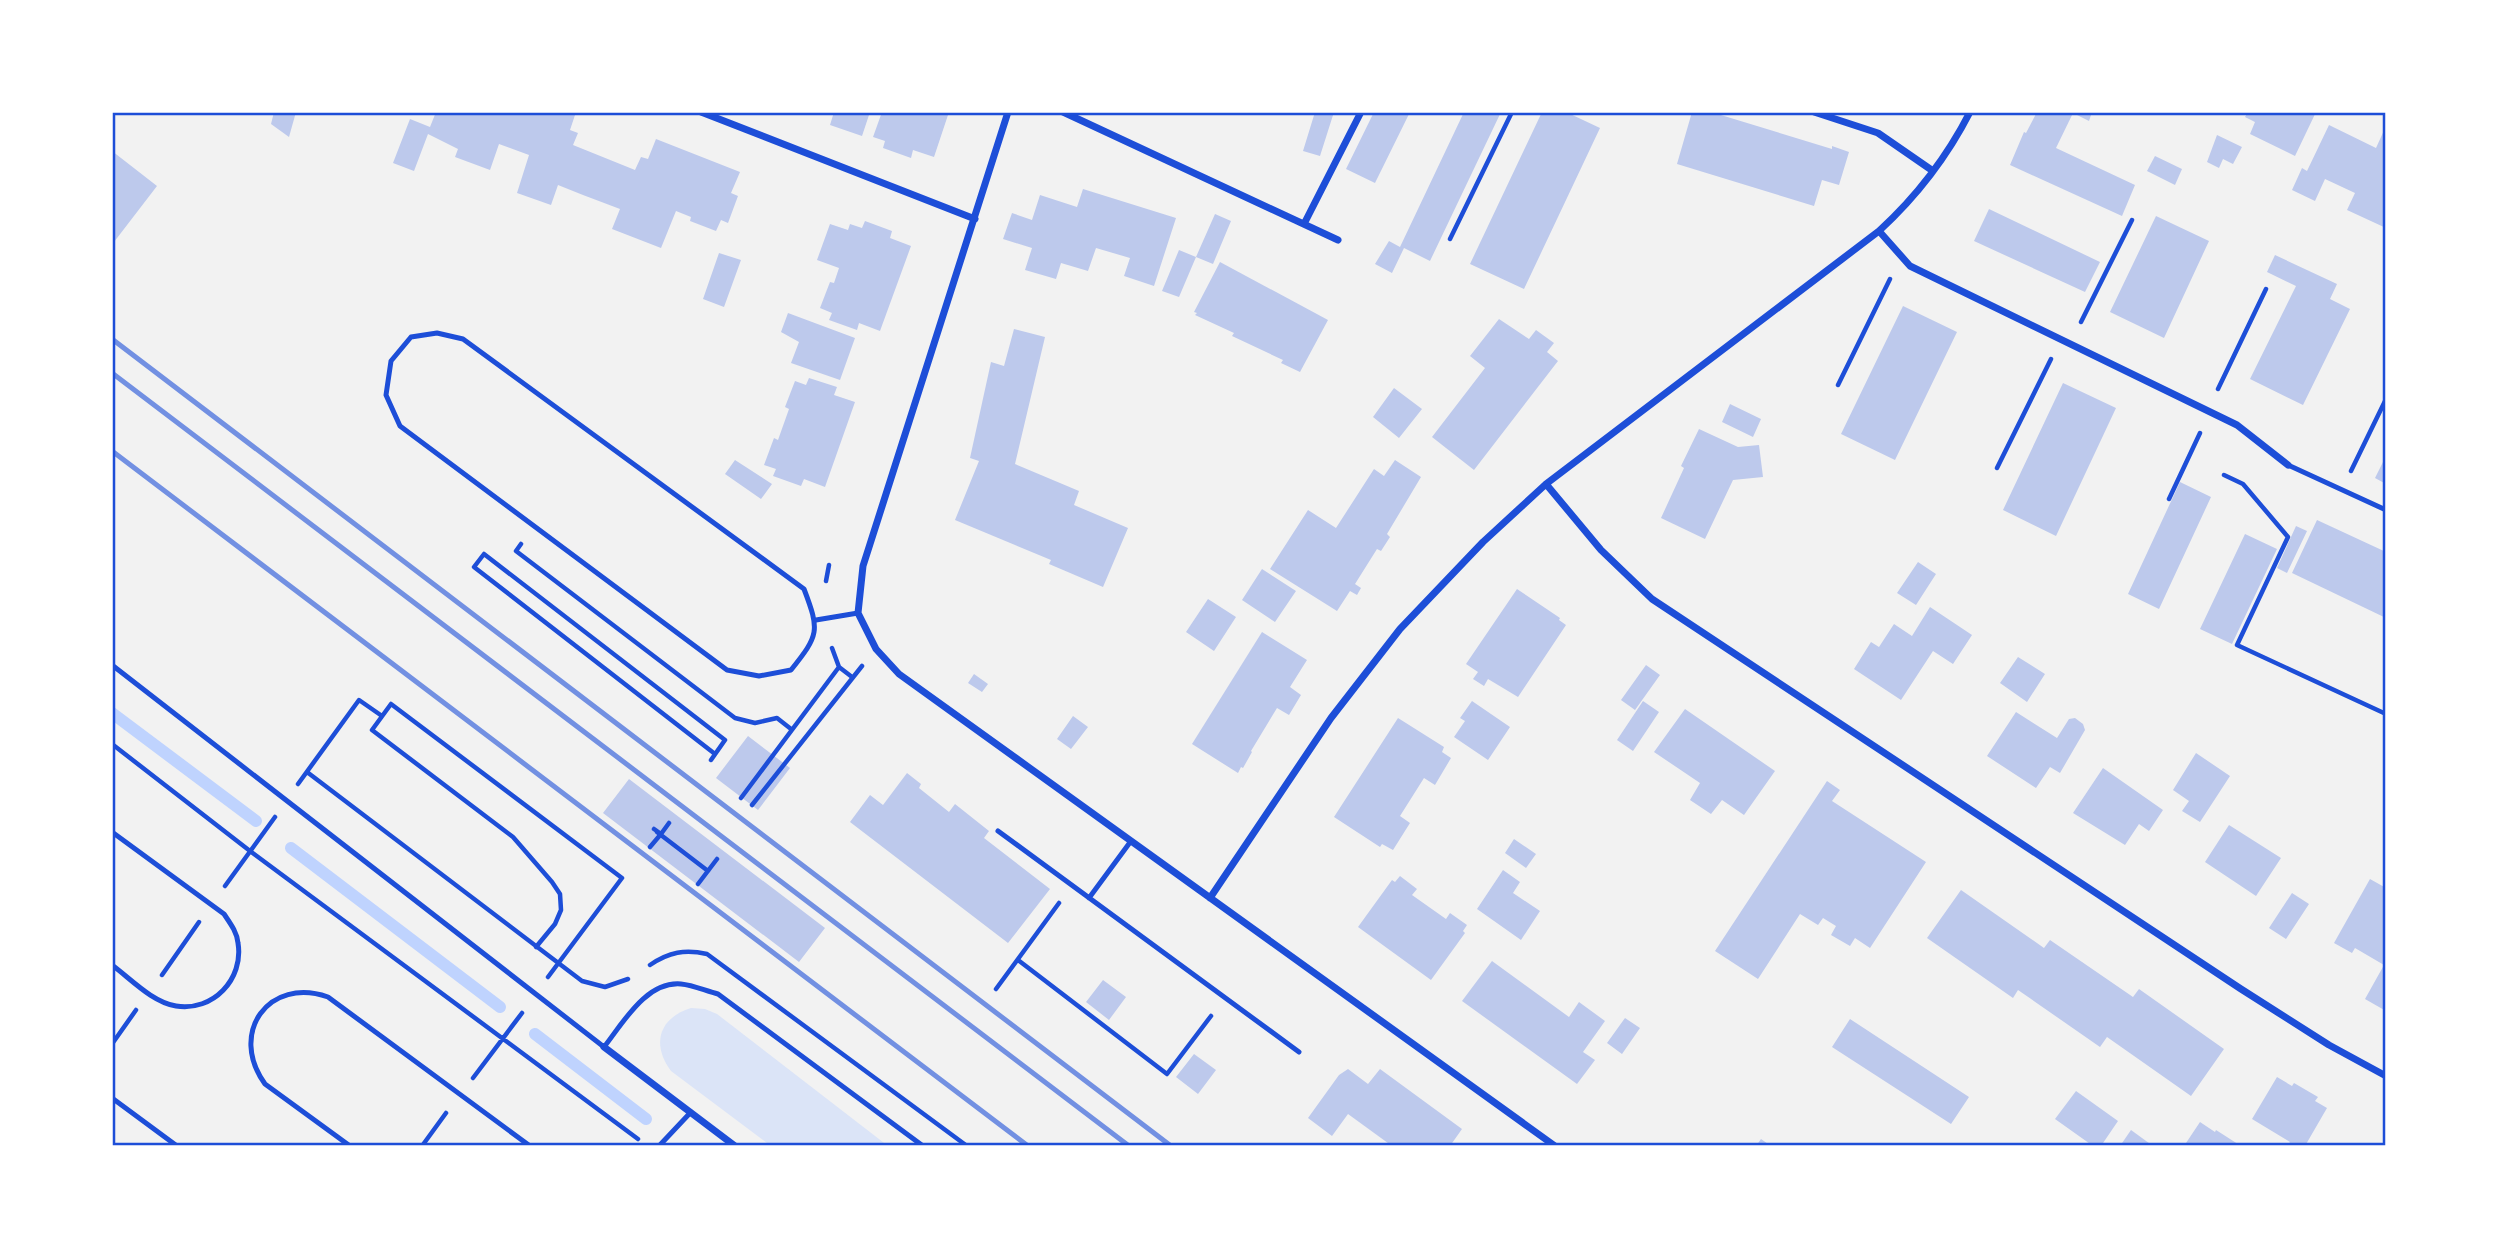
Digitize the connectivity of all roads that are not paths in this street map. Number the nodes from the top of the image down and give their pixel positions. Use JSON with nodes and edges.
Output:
{"nodes":[{"id":1,"x":701,"y":112,"type":"edge"},
{"id":2,"x":1007,"y":112,"type":"edge"},
{"id":3,"x":1063,"y":112,"type":"edge"},
{"id":4,"x":1361,"y":112,"type":"edge"},
{"id":5,"x":1814,"y":112,"type":"edge"},
{"id":6,"x":1970,"y":112,"type":"edge"},
{"id":7,"x":1933,"y":171,"type":"junction"},
{"id":8,"x":975,"y":219,"type":"junction"},
{"id":9,"x":1304,"y":224,"type":"junction"},
{"id":10,"x":1879,"y":231,"type":"junction"},
{"id":11,"x":1338,"y":240,"type":"dead end"},
{"id":12,"x":2288,"y":465,"type":"joint"},
{"id":13,"x":1546,"y":484,"type":"junction"},
{"id":14,"x":2386,"y":510,"type":"edge"},
{"id":15,"x":858,"y":614,"type":"junction"},
{"id":16,"x":816,"y":620,"type":"junction"},
{"id":17,"x":112,"y":665,"type":"edge"},
{"id":18,"x":998,"y":831,"type":"dead end"},
{"id":19,"x":112,"y":832,"type":"edge"},
{"id":20,"x":1131,"y":841,"type":"junction"},
{"id":21,"x":1089,"y":898,"type":"junction"},
{"id":22,"x":1210,"y":898,"type":"junction"},
{"id":23,"x":112,"y":965,"type":"edge"},
{"id":24,"x":604,"y":1047,"type":"junction"},
{"id":25,"x":1299,"y":1052,"type":"dead end"},
{"id":26,"x":2386,"y":1076,"type":"edge"},
{"id":27,"x":112,"y":1098,"type":"edge"},
{"id":28,"x":691,"y":1112,"type":"junction"},
{"id":29,"x":177,"y":1146,"type":"edge"},
{"id":30,"x":350,"y":1146,"type":"edge"},
{"id":31,"x":530,"y":1146,"type":"edge"},
{"id":32,"x":659,"y":1146,"type":"edge"},
{"id":33,"x":735,"y":1146,"type":"edge"},
{"id":34,"x":923,"y":1146,"type":"edge"},
{"id":35,"x":1555,"y":1146,"type":"edge"}],
"edges":[{"from":1,"to":8,"type":"street"},
{"from":2,"to":8,"type":"street"},
{"from":3,"to":9,"type":"street"},
{"from":4,"to":9,"type":"street"},
{"from":5,"to":7,"type":"street"},
{"from":6,"to":7,"type":"street"},
{"from":7,"to":10,"type":"street"},
{"from":8,"to":15,"type":"street"},
{"from":9,"to":11,"type":"street"},
{"from":10,"to":12,"type":"street"},
{"from":10,"to":13,"type":"street"},
{"from":12,"to":14,"type":"lane"},
{"from":13,"to":22,"type":"street"},
{"from":13,"to":26,"type":"street"},
{"from":15,"to":16,"type":"lane"},
{"from":15,"to":20,"type":"street"},
{"from":16,"to":16,"type":"lane"},
{"from":17,"to":24,"type":"lane"},
{"from":18,"to":21,"type":"lane"},
{"from":19,"to":23,"type":"lane"},
{"from":20,"to":21,"type":"lane"},
{"from":20,"to":22,"type":"street"},
{"from":21,"to":25,"type":"lane"},
{"from":22,"to":35,"type":"street"},
{"from":24,"to":28,"type":"street"},
{"from":24,"to":34,"type":"lane"},
{"from":27,"to":29,"type":"lane"},
{"from":28,"to":32,"type":"lane"},
{"from":28,"to":33,"type":"street"},
{"from":30,"to":31,"type":"lane"}]}
